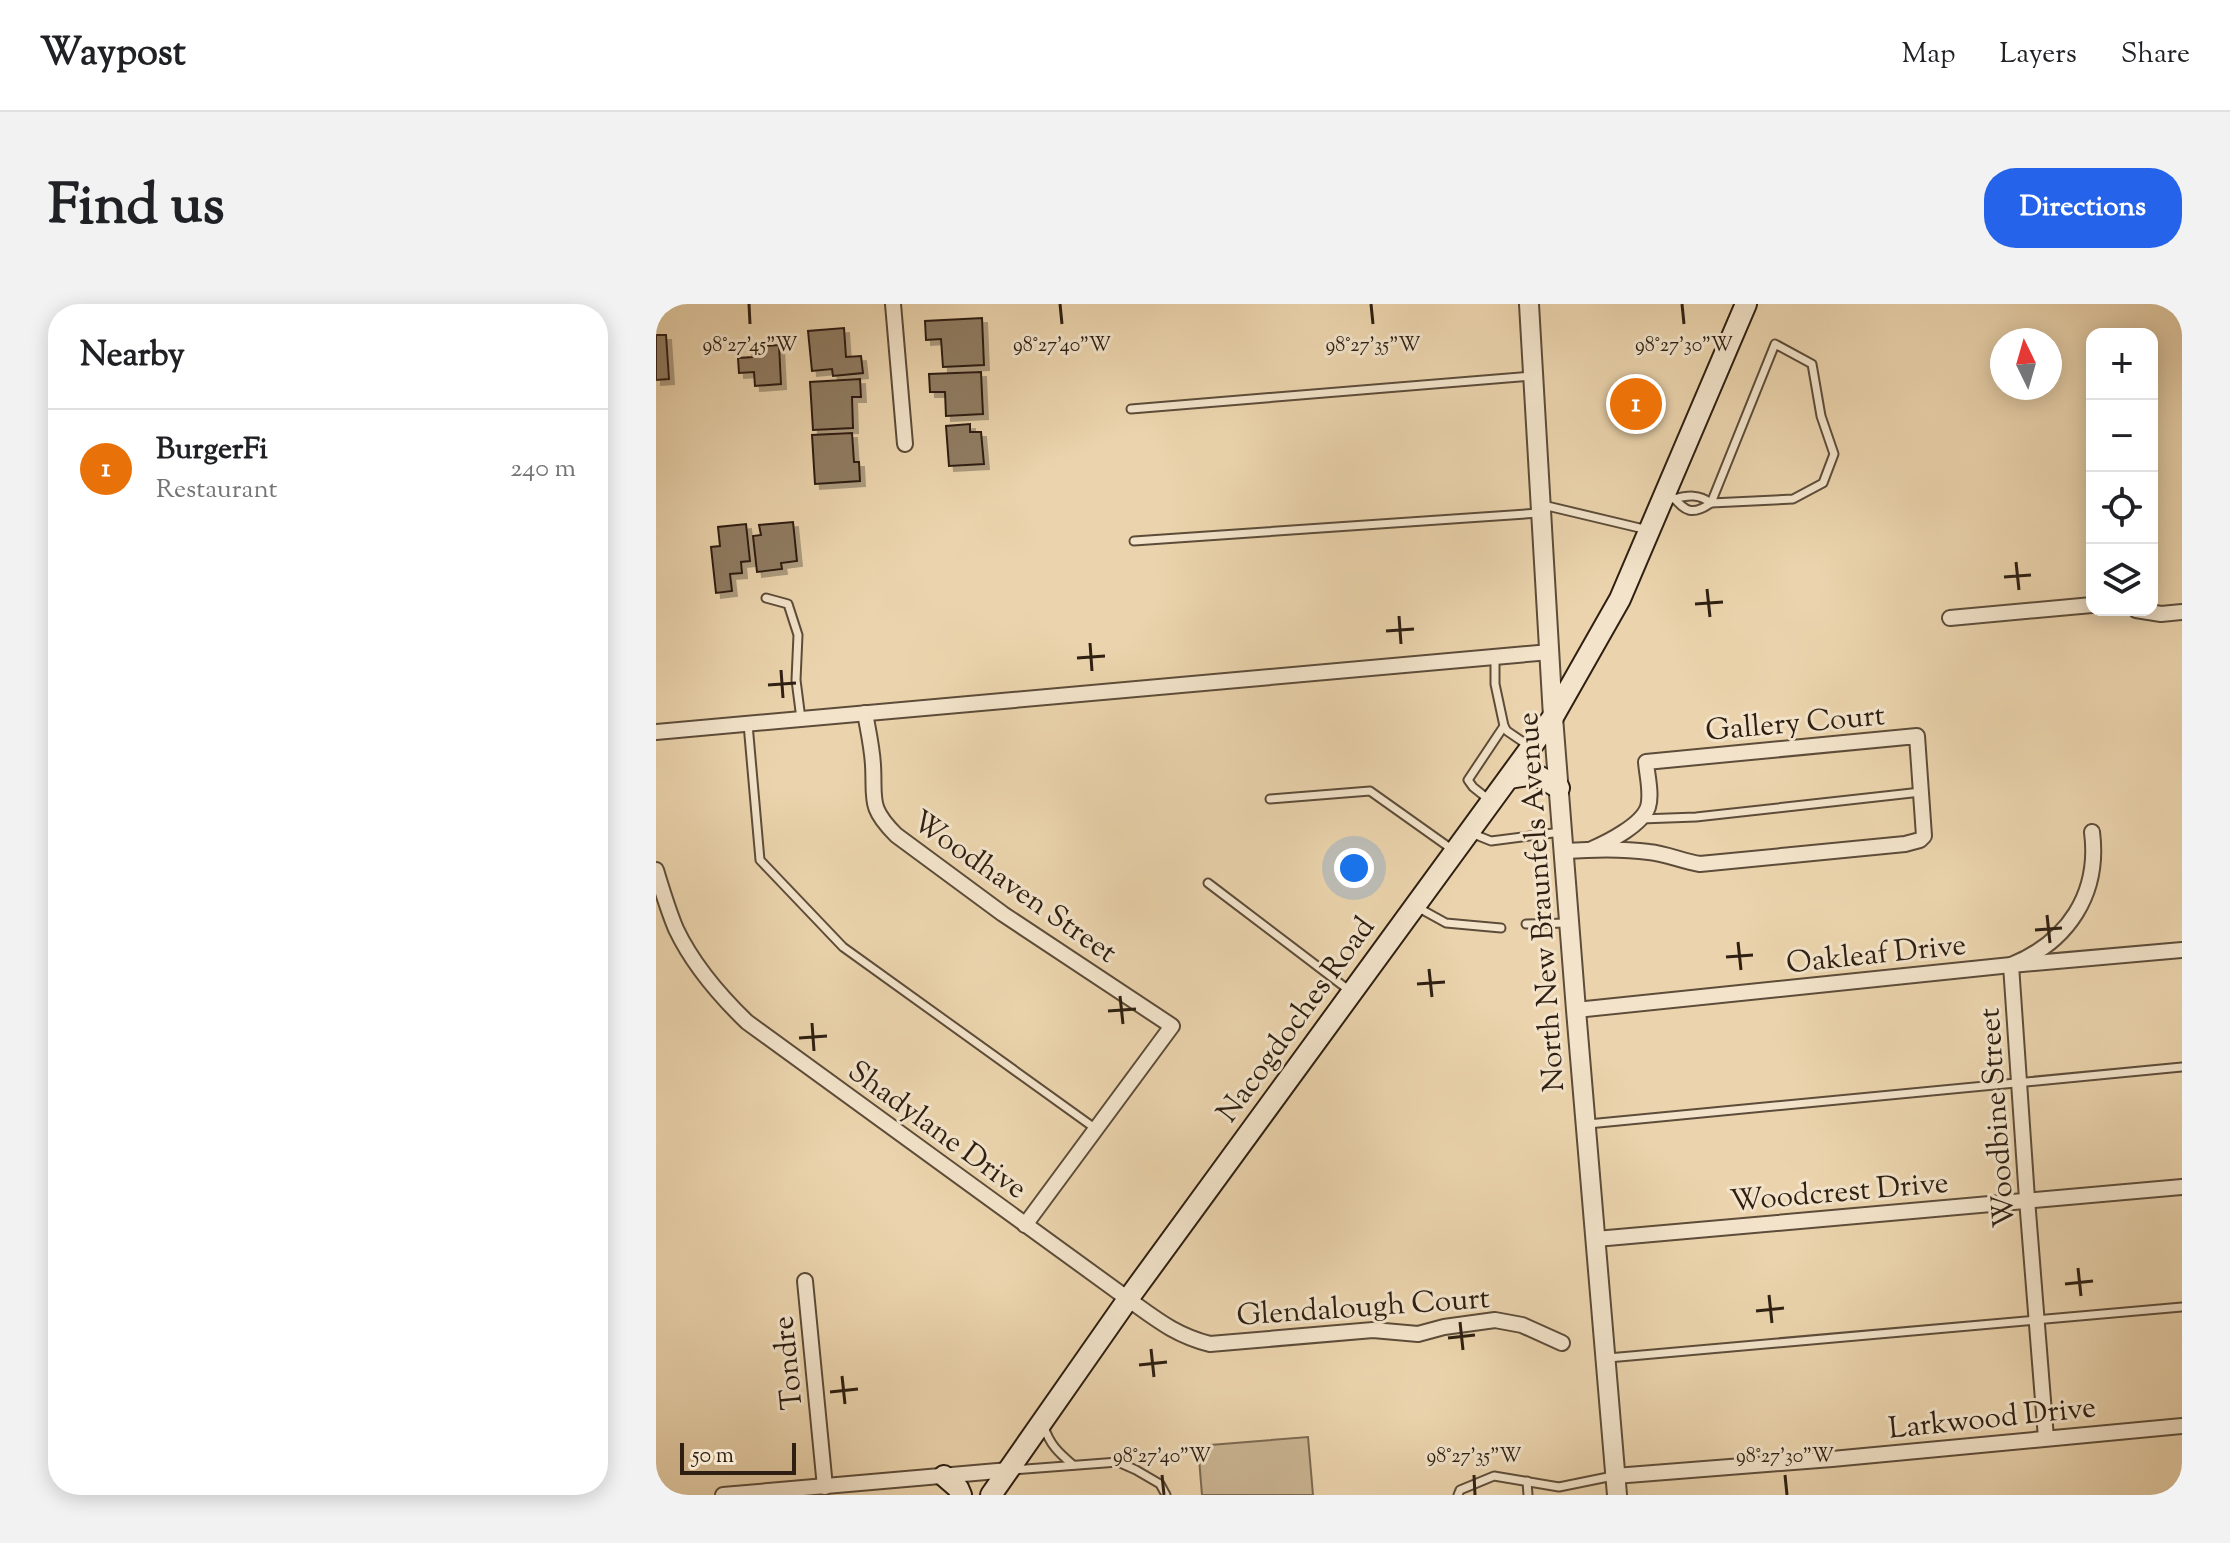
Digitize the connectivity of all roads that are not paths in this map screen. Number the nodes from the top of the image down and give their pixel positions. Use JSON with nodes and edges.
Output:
{"nodes":[{"id":1,"x":893,"y":304,"type":"edge"},
{"id":2,"x":1529,"y":304,"type":"edge"},
{"id":3,"x":1746,"y":304,"type":"edge"},
{"id":4,"x":1533,"y":375,"type":"junction"},
{"id":5,"x":1131,"y":409,"type":"dead end"},
{"id":6,"x":905,"y":444,"type":"dead end"},
{"id":7,"x":1670,"y":495,"type":"junction"},
{"id":8,"x":1711,"y":503,"type":"junction"},
{"id":9,"x":1541,"y":509,"type":"junction"},
{"id":10,"x":1649,"y":530,"type":"junction"},
{"id":11,"x":1134,"y":541,"type":"dead end"},
{"id":12,"x":766,"y":598,"type":"dead end"},
{"id":13,"x":2086,"y":606,"type":"edge"},
{"id":14,"x":2182,"y":612,"type":"edge"},
{"id":15,"x":2158,"y":614,"type":"edge"},
{"id":16,"x":1950,"y":618,"type":"dead end"},
{"id":17,"x":1550,"y":652,"type":"junction"},
{"id":18,"x":1495,"y":657,"type":"junction"},
{"id":19,"x":865,"y":713,"type":"junction"},
{"id":20,"x":1553,"y":717,"type":"junction"},
{"id":21,"x":801,"y":719,"type":"junction"},
{"id":22,"x":748,"y":724,"type":"junction"},
{"id":23,"x":1504,"y":726,"type":"junction"},
{"id":24,"x":656,"y":732,"type":"edge"},
{"id":25,"x":1531,"y":748,"type":"junction"},
{"id":26,"x":1509,"y":778,"type":"junction"},
{"id":27,"x":1559,"y":788,"type":"junction"},
{"id":28,"x":1921,"y":792,"type":"junction"},
{"id":29,"x":1270,"y":799,"type":"dead end"},
{"id":30,"x":1491,"y":802,"type":"junction"},
{"id":31,"x":1639,"y":819,"type":"junction"},
{"id":32,"x":1469,"y":832,"type":"junction"},
{"id":33,"x":1563,"y":832,"type":"junction"},
{"id":34,"x":2092,"y":832,"type":"dead end"},
{"id":35,"x":1592,"y":849,"type":"junction"},
{"id":36,"x":1565,"y":851,"type":"junction"},
{"id":37,"x":1455,"y":852,"type":"junction"},
{"id":38,"x":656,"y":870,"type":"edge"},
{"id":39,"x":1208,"y":883,"type":"dead end"},
{"id":40,"x":1415,"y":906,"type":"junction"},
{"id":41,"x":1570,"y":923,"type":"junction"},
{"id":42,"x":1526,"y":924,"type":"dead end"},
{"id":43,"x":1501,"y":928,"type":"dead end"},
{"id":44,"x":2182,"y":950,"type":"edge"},
{"id":45,"x":2011,"y":965,"type":"junction"},
{"id":46,"x":1352,"y":992,"type":"junction"},
{"id":47,"x":1576,"y":1010,"type":"junction"},
{"id":48,"x":2182,"y":1067,"type":"edge"},
{"id":49,"x":2019,"y":1083,"type":"junction"},
{"id":50,"x":1586,"y":1124,"type":"junction"},
{"id":51,"x":1096,"y":1129,"type":"junction"},
{"id":52,"x":2182,"y":1187,"type":"edge"},
{"id":53,"x":2027,"y":1199,"type":"junction"},
{"id":54,"x":1025,"y":1225,"type":"junction"},
{"id":55,"x":1596,"y":1239,"type":"junction"},
{"id":56,"x":805,"y":1281,"type":"dead end"},
{"id":57,"x":1128,"y":1299,"type":"junction"},
{"id":58,"x":2182,"y":1307,"type":"edge"},
{"id":59,"x":2037,"y":1320,"type":"junction"},
{"id":60,"x":1562,"y":1343,"type":"dead end"},
{"id":61,"x":1606,"y":1358,"type":"junction"},
{"id":62,"x":1043,"y":1421,"type":"junction"},
{"id":63,"x":2182,"y":1426,"type":"edge"},
{"id":64,"x":2046,"y":1438,"type":"junction"},
{"id":65,"x":1073,"y":1465,"type":"junction"},
{"id":66,"x":1009,"y":1470,"type":"junction"},
{"id":67,"x":944,"y":1476,"type":"junction"},
{"id":68,"x":1527,"y":1481,"type":"junction"},
{"id":69,"x":1616,"y":1486,"type":"edge"},
{"id":70,"x":825,"y":1487,"type":"junction"},
{"id":71,"x":723,"y":1495,"type":"edge"},
{"id":72,"x":961,"y":1495,"type":"edge"},
{"id":73,"x":991,"y":1495,"type":"edge"},
{"id":74,"x":1166,"y":1495,"type":"edge"},
{"id":75,"x":1458,"y":1495,"type":"edge"},
{"id":76,"x":1528,"y":1495,"type":"edge"}],
"edges":[{"from":1,"to":6,"type":"street"},
{"from":2,"to":4,"type":"street","name":"North New Braunfels Avenue"},
{"from":3,"to":7,"type":"main road","name":"Nacogdoches Road"},
{"from":4,"to":5,"type":"lane"},
{"from":4,"to":9,"type":"street","name":"North New Braunfels Avenue"},
{"from":7,"to":8,"type":"lane"},
{"from":7,"to":8,"type":"lane"},
{"from":7,"to":10,"type":"main road","name":"Nacogdoches Road"},
{"from":8,"to":8,"type":"lane"},
{"from":9,"to":10,"type":"lane"},
{"from":9,"to":11,"type":"lane"},
{"from":9,"to":17,"type":"street","name":"North New Braunfels Avenue"},
{"from":10,"to":20,"type":"main road","name":"Nacogdoches Road"},
{"from":12,"to":21,"type":"lane"},
{"from":13,"to":16,"type":"street"},
{"from":14,"to":15,"type":"street"},
{"from":17,"to":18,"type":"street"},
{"from":17,"to":20,"type":"street","name":"North New Braunfels Avenue"},
{"from":18,"to":19,"type":"street"},
{"from":18,"to":23,"type":"lane"},
{"from":19,"to":21,"type":"street"},
{"from":19,"to":51,"type":"street","name":"Woodhaven Street"},
{"from":20,"to":25,"type":"main road","name":"Nacogdoches Road"},
{"from":20,"to":27,"type":"street","name":"North New Braunfels Avenue"},
{"from":21,"to":22,"type":"street"},
{"from":22,"to":24,"type":"street"},
{"from":22,"to":51,"type":"lane"},
{"from":23,"to":25,"type":"lane"},
{"from":23,"to":30,"type":"lane"},
{"from":25,"to":26,"type":"main road","name":"Nacogdoches Road"},
{"from":26,"to":27,"type":"main road"},
{"from":26,"to":30,"type":"main road","name":"Nacogdoches Road"},
{"from":27,"to":33,"type":"street","name":"North New Braunfels Avenue"},
{"from":28,"to":31,"type":"lane"},
{"from":28,"to":31,"type":"street","name":"Gallery Court"},
{"from":28,"to":35,"type":"street","name":"Gallery Court"},
{"from":29,"to":37,"type":"lane"},
{"from":30,"to":32,"type":"main road","name":"Nacogdoches Road"},
{"from":31,"to":35,"type":"street","name":"Gallery Court"},
{"from":32,"to":33,"type":"lane"},
{"from":32,"to":37,"type":"main road","name":"Nacogdoches Road"},
{"from":33,"to":36,"type":"street","name":"North New Braunfels Avenue"},
{"from":34,"to":45,"type":"street","name":"Woodbine Street"},
{"from":35,"to":36,"type":"street","name":"Gallery Court"},
{"from":36,"to":41,"type":"street","name":"North New Braunfels Avenue"},
{"from":37,"to":40,"type":"main road","name":"Nacogdoches Road"},
{"from":38,"to":54,"type":"street","name":"Shadylane Drive"},
{"from":39,"to":46,"type":"lane"},
{"from":40,"to":43,"type":"lane"},
{"from":40,"to":46,"type":"main road","name":"Nacogdoches Road"},
{"from":41,"to":42,"type":"lane"},
{"from":41,"to":47,"type":"street","name":"North New Braunfels Avenue"},
{"from":44,"to":45,"type":"street","name":"Oakleaf Drive"},
{"from":45,"to":47,"type":"street","name":"Oakleaf Drive"},
{"from":45,"to":49,"type":"street","name":"Woodbine Street"},
{"from":46,"to":57,"type":"main road","name":"Nacogdoches Road"},
{"from":47,"to":50,"type":"street","name":"North New Braunfels Avenue"},
{"from":48,"to":49,"type":"lane"},
{"from":49,"to":50,"type":"lane"},
{"from":49,"to":53,"type":"street","name":"Woodbine Street"},
{"from":50,"to":55,"type":"street","name":"North New Braunfels Avenue"},
{"from":51,"to":54,"type":"street"},
{"from":52,"to":53,"type":"street","name":"Woodcrest Drive"},
{"from":53,"to":55,"type":"street","name":"Woodcrest Drive"},
{"from":53,"to":59,"type":"street","name":"Woodbine Street"},
{"from":54,"to":57,"type":"street","name":"Shadylane Drive"},
{"from":55,"to":61,"type":"street","name":"North New Braunfels Avenue"},
{"from":56,"to":70,"type":"street","name":"Tondre"},
{"from":57,"to":60,"type":"street","name":"Glendalough Court"},
{"from":57,"to":62,"type":"main road","name":"Nacogdoches Road"},
{"from":58,"to":59,"type":"lane"},
{"from":59,"to":61,"type":"lane"},
{"from":59,"to":64,"type":"street","name":"Woodbine Street"},
{"from":61,"to":69,"type":"street","name":"North New Braunfels Avenue"},
{"from":62,"to":65,"type":"lane"},
{"from":62,"to":66,"type":"main road","name":"Nacogdoches Road"},
{"from":63,"to":64,"type":"street","name":"Larkwood Drive"},
{"from":64,"to":69,"type":"street","name":"Larkwood Drive"},
{"from":65,"to":66,"type":"lane"},
{"from":65,"to":74,"type":"lane"},
{"from":66,"to":67,"type":"street"},
{"from":66,"to":73,"type":"main road","name":"Nacogdoches Road"},
{"from":67,"to":70,"type":"street"},
{"from":67,"to":72,"type":"main road"},
{"from":68,"to":69,"type":"lane"},
{"from":68,"to":75,"type":"lane"},
{"from":68,"to":76,"type":"lane"},
{"from":70,"to":71,"type":"street"}]}
